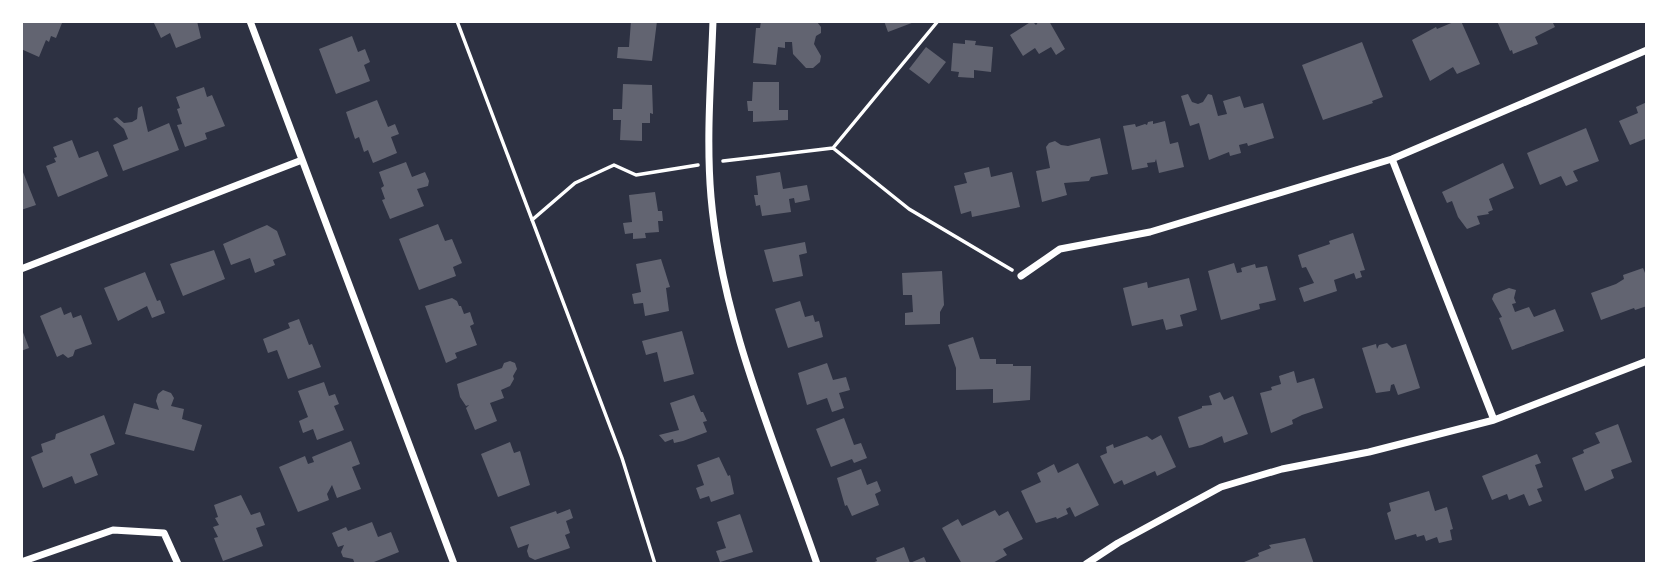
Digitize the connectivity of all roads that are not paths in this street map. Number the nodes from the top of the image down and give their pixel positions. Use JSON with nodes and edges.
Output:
{"nodes":[{"id":1,"x":250,"y":21,"type":"edge"},
{"id":2,"x":713,"y":21,"type":"edge"},
{"id":3,"x":1647,"y":50,"type":"edge"},
{"id":4,"x":1392,"y":159,"type":"junction"},
{"id":5,"x":302,"y":160,"type":"junction"},
{"id":6,"x":21,"y":269,"type":"edge"},
{"id":7,"x":1021,"y":276,"type":"road end"},
{"id":8,"x":1647,"y":361,"type":"edge"},
{"id":9,"x":1494,"y":420,"type":"junction"},
{"id":10,"x":21,"y":562,"type":"edge"},
{"id":11,"x":178,"y":564,"type":"edge"},
{"id":12,"x":454,"y":564,"type":"edge"},
{"id":13,"x":817,"y":564,"type":"edge"},
{"id":14,"x":1086,"y":564,"type":"edge"}],
"edges":[{"from":1,"to":5,"type":"street"},
{"from":2,"to":13,"type":"street"},
{"from":3,"to":4,"type":"street"},
{"from":4,"to":7,"type":"street"},
{"from":4,"to":9,"type":"street"},
{"from":5,"to":6,"type":"street"},
{"from":5,"to":12,"type":"street"},
{"from":8,"to":9,"type":"street"},
{"from":9,"to":14,"type":"street"},
{"from":10,"to":11,"type":"street"}]}
